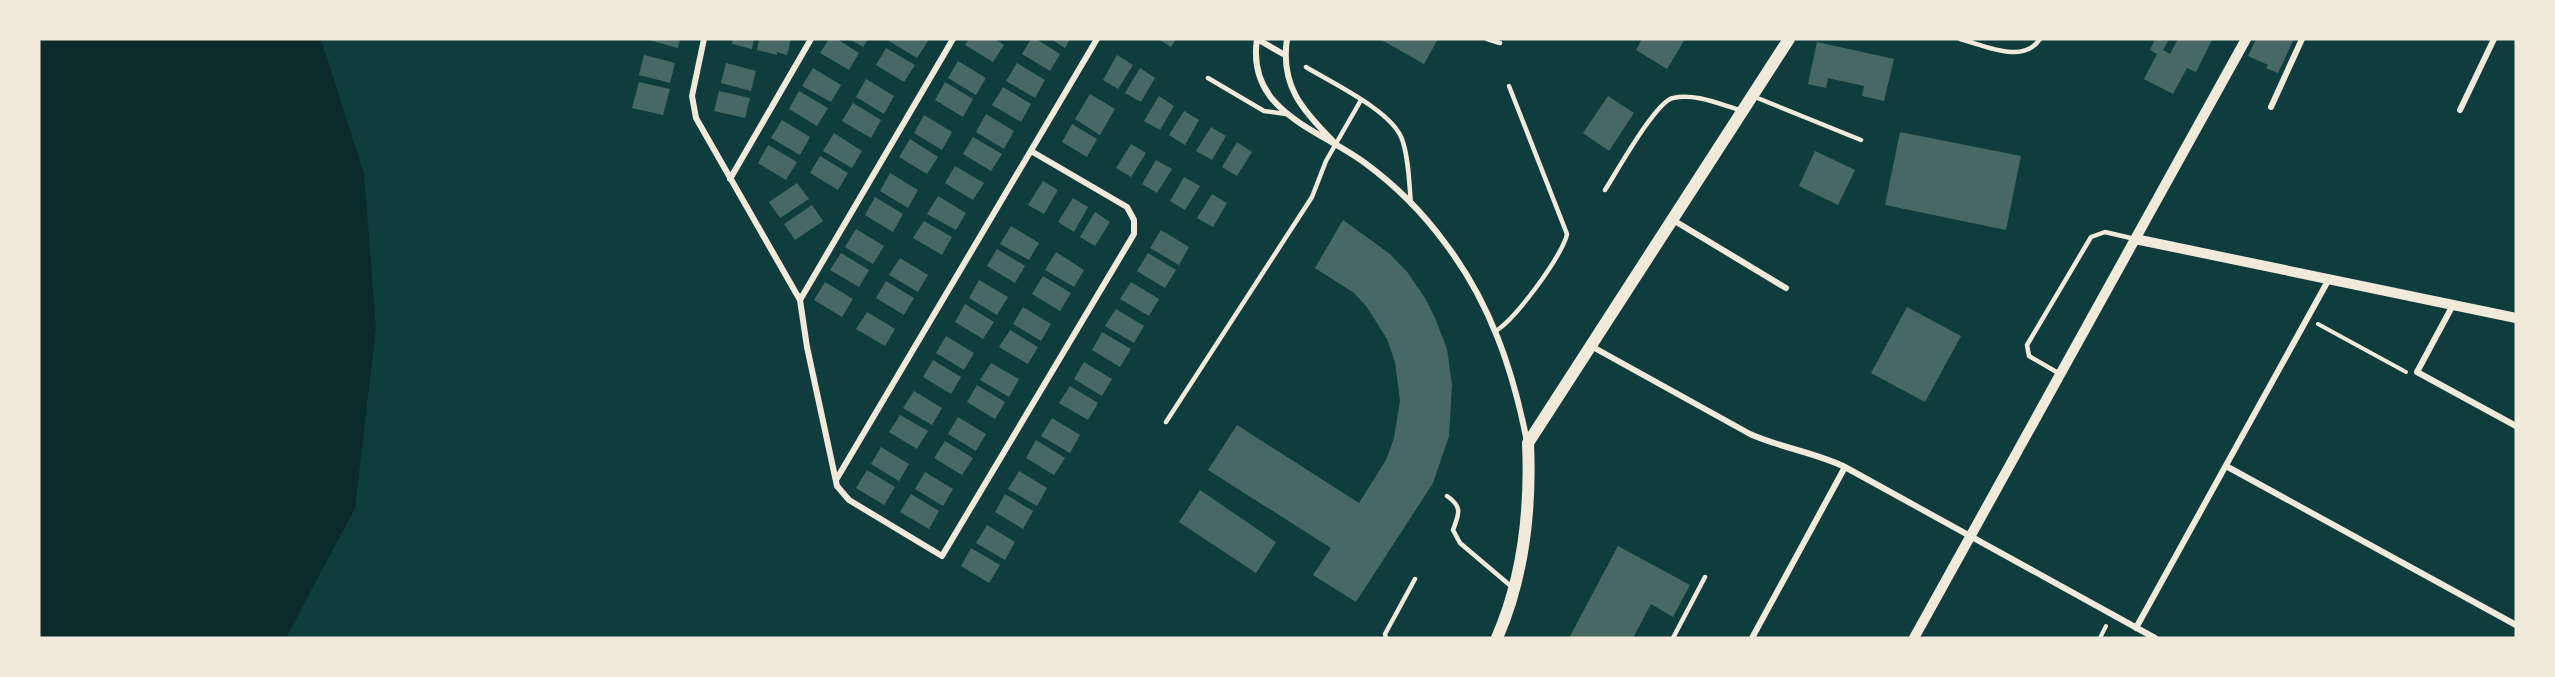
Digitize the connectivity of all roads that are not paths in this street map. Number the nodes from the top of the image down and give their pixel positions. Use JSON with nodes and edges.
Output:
{"nodes":[{"id":1,"x":704,"y":39,"type":"edge"},
{"id":2,"x":811,"y":39,"type":"edge"},
{"id":3,"x":953,"y":39,"type":"edge"},
{"id":4,"x":1097,"y":39,"type":"edge"},
{"id":5,"x":1257,"y":39,"type":"edge"},
{"id":6,"x":1287,"y":39,"type":"edge"},
{"id":7,"x":1487,"y":39,"type":"edge"},
{"id":8,"x":1789,"y":39,"type":"edge"},
{"id":9,"x":1960,"y":39,"type":"edge"},
{"id":10,"x":2040,"y":39,"type":"edge"},
{"id":11,"x":2246,"y":39,"type":"edge"},
{"id":12,"x":2302,"y":39,"type":"edge"},
{"id":13,"x":2494,"y":39,"type":"edge"},
{"id":14,"x":1500,"y":43,"type":"dead end"},
{"id":15,"x":1285,"y":55,"type":"junction"},
{"id":16,"x":1306,"y":67,"type":"dead end"},
{"id":17,"x":1208,"y":78,"type":"dead end"},
{"id":18,"x":1509,"y":86,"type":"dead end"},
{"id":19,"x":1752,"y":96,"type":"junction"},
{"id":20,"x":1361,"y":100,"type":"junction"},
{"id":21,"x":2271,"y":107,"type":"dead end"},
{"id":22,"x":1743,"y":110,"type":"junction"},
{"id":23,"x":2460,"y":110,"type":"dead end"},
{"id":24,"x":1286,"y":114,"type":"junction"},
{"id":25,"x":1861,"y":140,"type":"dead end"},
{"id":26,"x":1336,"y":144,"type":"junction"},
{"id":27,"x":1031,"y":151,"type":"junction"},
{"id":28,"x":730,"y":179,"type":"junction"},
{"id":29,"x":1605,"y":190,"type":"dead end"},
{"id":30,"x":1411,"y":204,"type":"junction"},
{"id":31,"x":1672,"y":220,"type":"junction"},
{"id":32,"x":2135,"y":239,"type":"junction"},
{"id":33,"x":2329,"y":279,"type":"junction"},
{"id":34,"x":1786,"y":288,"type":"dead end"},
{"id":35,"x":800,"y":300,"type":"junction"},
{"id":36,"x":2453,"y":305,"type":"junction"},
{"id":37,"x":2516,"y":318,"type":"edge"},
{"id":38,"x":1496,"y":331,"type":"junction"},
{"id":39,"x":1591,"y":346,"type":"junction"},
{"id":40,"x":2060,"y":375,"type":"junction"},
{"id":41,"x":1166,"y":422,"type":"dead end"},
{"id":42,"x":2516,"y":426,"type":"edge"},
{"id":43,"x":1528,"y":443,"type":"junction"},
{"id":44,"x":2226,"y":466,"type":"junction"},
{"id":45,"x":1845,"y":467,"type":"junction"},
{"id":46,"x":835,"y":480,"type":"junction"},
{"id":47,"x":1447,"y":496,"type":"dead end"},
{"id":48,"x":1971,"y":536,"type":"junction"},
{"id":49,"x":1705,"y":577,"type":"dead end"},
{"id":50,"x":1415,"y":579,"type":"dead end"},
{"id":51,"x":1514,"y":589,"type":"junction"},
{"id":52,"x":2516,"y":625,"type":"edge"},
{"id":53,"x":2136,"y":628,"type":"junction"},
{"id":54,"x":1386,"y":638,"type":"edge"},
{"id":55,"x":1497,"y":638,"type":"edge"},
{"id":56,"x":1673,"y":638,"type":"edge"},
{"id":57,"x":1752,"y":638,"type":"edge"},
{"id":58,"x":1914,"y":638,"type":"edge"},
{"id":59,"x":2155,"y":638,"type":"edge"}],
"edges":[{"from":1,"to":28,"type":"street"},
{"from":2,"to":28,"type":"street"},
{"from":3,"to":35,"type":"street"},
{"from":4,"to":27,"type":"street"},
{"from":5,"to":15,"type":"street"},
{"from":5,"to":24,"type":"street"},
{"from":6,"to":15,"type":"street"},
{"from":7,"to":14,"type":"lane"},
{"from":8,"to":19,"type":"main road"},
{"from":9,"to":10,"type":"lane"},
{"from":11,"to":32,"type":"street"},
{"from":12,"to":21,"type":"street"},
{"from":13,"to":23,"type":"street"},
{"from":15,"to":26,"type":"street"},
{"from":16,"to":20,"type":"lane"},
{"from":17,"to":24,"type":"lane"},
{"from":18,"to":38,"type":"lane"},
{"from":19,"to":22,"type":"main road"},
{"from":19,"to":25,"type":"lane"},
{"from":20,"to":26,"type":"lane"},
{"from":20,"to":30,"type":"lane"},
{"from":22,"to":29,"type":"lane"},
{"from":22,"to":31,"type":"main road"},
{"from":24,"to":26,"type":"street"},
{"from":26,"to":30,"type":"street"},
{"from":26,"to":41,"type":"lane"},
{"from":27,"to":46,"type":"street"},
{"from":27,"to":46,"type":"street"},
{"from":28,"to":35,"type":"street"},
{"from":30,"to":38,"type":"street"},
{"from":31,"to":34,"type":"street"},
{"from":31,"to":39,"type":"main road"},
{"from":32,"to":33,"type":"street"},
{"from":32,"to":40,"type":"street"},
{"from":32,"to":40,"type":"lane"},
{"from":33,"to":36,"type":"street"},
{"from":33,"to":44,"type":"street"},
{"from":35,"to":46,"type":"street"},
{"from":36,"to":37,"type":"street"},
{"from":36,"to":42,"type":"street"},
{"from":38,"to":43,"type":"street"},
{"from":39,"to":43,"type":"main road"},
{"from":39,"to":45,"type":"street"},
{"from":40,"to":48,"type":"street"},
{"from":43,"to":51,"type":"main road"},
{"from":44,"to":52,"type":"street"},
{"from":44,"to":53,"type":"street"},
{"from":45,"to":48,"type":"street"},
{"from":45,"to":57,"type":"street"},
{"from":47,"to":51,"type":"lane"},
{"from":48,"to":53,"type":"street"},
{"from":48,"to":58,"type":"street"},
{"from":49,"to":56,"type":"lane"},
{"from":50,"to":54,"type":"lane"},
{"from":51,"to":55,"type":"main road"},
{"from":53,"to":59,"type":"street"}]}
